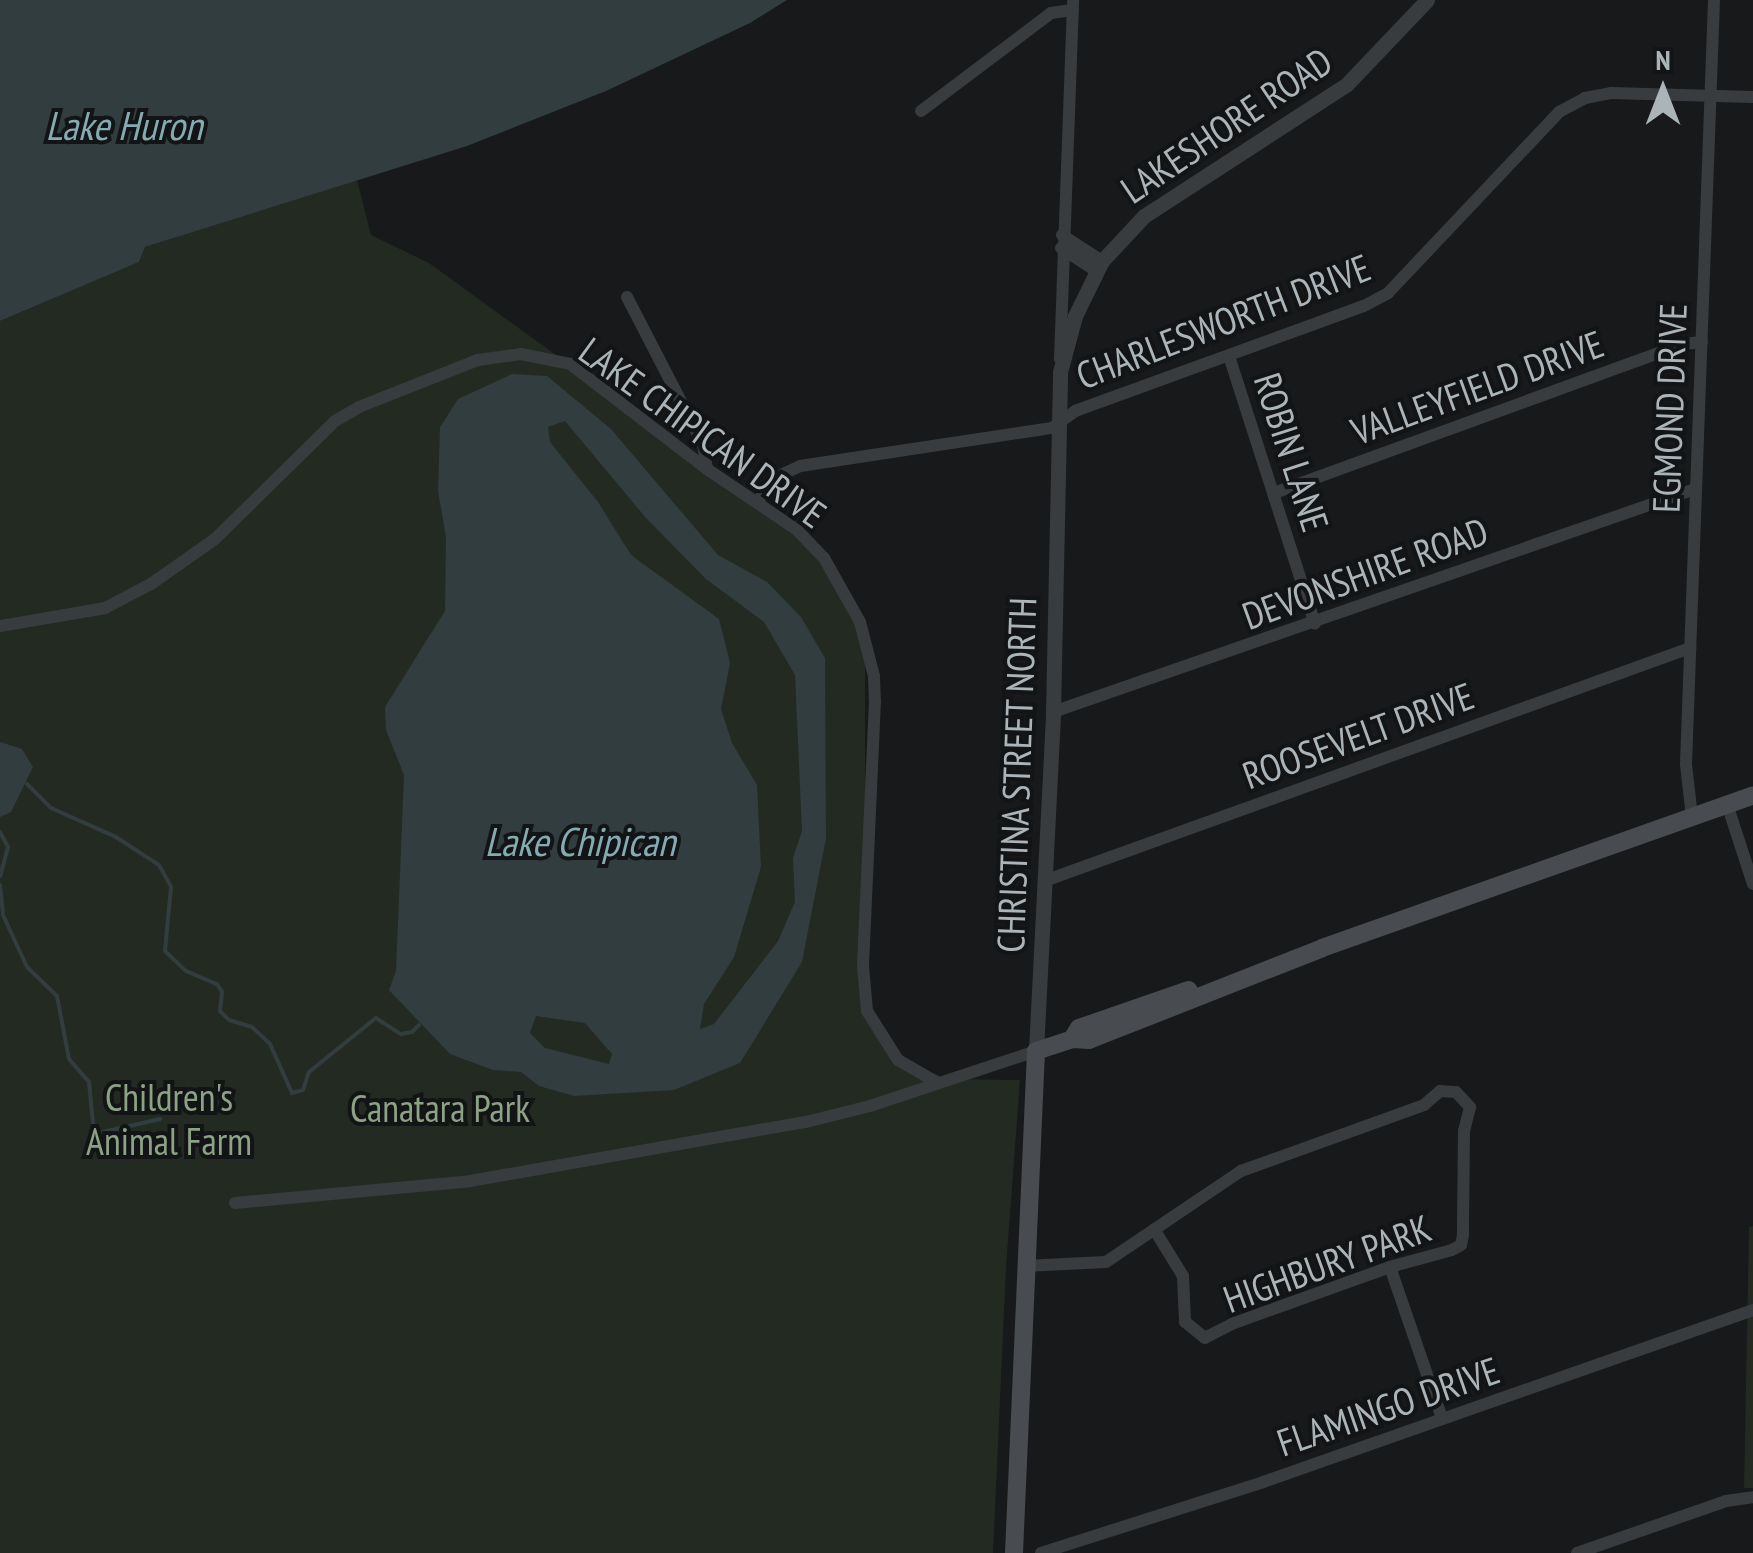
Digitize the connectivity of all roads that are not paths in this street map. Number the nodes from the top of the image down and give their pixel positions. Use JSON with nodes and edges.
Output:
{"nodes":[{"id":1,"x":1427,"y":0,"type":"edge"},
{"id":2,"x":1714,"y":0,"type":"edge"},
{"id":3,"x":1073,"y":5,"type":"edge"},
{"id":4,"x":1710,"y":95,"type":"junction"},
{"id":5,"x":1753,"y":97,"type":"edge"},
{"id":6,"x":921,"y":111,"type":"dead end"},
{"id":7,"x":1061,"y":242,"type":"junction"},
{"id":8,"x":1099,"y":266,"type":"junction"},
{"id":9,"x":627,"y":297,"type":"dead end"},
{"id":10,"x":1702,"y":342,"type":"junction"},
{"id":11,"x":1229,"y":356,"type":"junction"},
{"id":12,"x":1060,"y":372,"type":"junction"},
{"id":13,"x":1059,"y":422,"type":"junction"},
{"id":14,"x":707,"y":469,"type":"junction"},
{"id":15,"x":1696,"y":489,"type":"junction"},
{"id":16,"x":1274,"y":494,"type":"junction"},
{"id":17,"x":756,"y":501,"type":"junction"},
{"id":18,"x":1314,"y":624,"type":"junction"},
{"id":19,"x":0,"y":626,"type":"edge"},
{"id":20,"x":1690,"y":648,"type":"junction"},
{"id":21,"x":1053,"y":712,"type":"junction"},
{"id":22,"x":1753,"y":795,"type":"edge"},
{"id":23,"x":1727,"y":804,"type":"junction"},
{"id":24,"x":1692,"y":818,"type":"junction"},
{"id":25,"x":1047,"y":880,"type":"junction"},
{"id":26,"x":1753,"y":884,"type":"edge"},
{"id":27,"x":1036,"y":1051,"type":"junction"},
{"id":28,"x":938,"y":1083,"type":"junction"},
{"id":29,"x":235,"y":1202,"type":"dead end"},
{"id":30,"x":1154,"y":1230,"type":"junction"},
{"id":31,"x":1024,"y":1266,"type":"junction"},
{"id":32,"x":1390,"y":1267,"type":"junction"},
{"id":33,"x":1753,"y":1310,"type":"edge"},
{"id":34,"x":1442,"y":1418,"type":"junction"},
{"id":35,"x":1753,"y":1497,"type":"edge"},
{"id":36,"x":1014,"y":1553,"type":"edge"},
{"id":37,"x":1041,"y":1553,"type":"edge"},
{"id":38,"x":1577,"y":1553,"type":"edge"}],
"edges":[{"from":1,"to":8,"type":"street","name":"LAKESHORE ROAD"},
{"from":2,"to":4,"type":"street","name":"EGMOND DRIVE"},
{"from":3,"to":6,"type":"street"},
{"from":3,"to":7,"type":"street","name":"CHRISTINA STREET NORTH"},
{"from":4,"to":5,"type":"street","name":"CHARLESWORTH DRIVE"},
{"from":4,"to":10,"type":"street","name":"EGMOND DRIVE"},
{"from":4,"to":11,"type":"street","name":"CHARLESWORTH DRIVE"},
{"from":7,"to":8,"type":"street"},
{"from":7,"to":12,"type":"street","name":"CHRISTINA STREET NORTH"},
{"from":8,"to":12,"type":"street","name":"LAKESHORE ROAD"},
{"from":9,"to":14,"type":"street"},
{"from":10,"to":15,"type":"street","name":"EGMOND DRIVE"},
{"from":10,"to":16,"type":"street","name":"VALLEYFIELD DRIVE"},
{"from":11,"to":13,"type":"street","name":"CHARLESWORTH DRIVE"},
{"from":11,"to":16,"type":"street","name":"ROBIN LANE"},
{"from":12,"to":13,"type":"street","name":"CHRISTINA STREET NORTH"},
{"from":13,"to":17,"type":"street","name":"CHARLESWORTH DRIVE"},
{"from":13,"to":21,"type":"street","name":"CHRISTINA STREET NORTH"},
{"from":14,"to":17,"type":"street","name":"LAKE CHIPICAN DRIVE"},
{"from":14,"to":19,"type":"street","name":"LAKE CHIPICAN DRIVE"},
{"from":15,"to":18,"type":"street","name":"DEVONSHIRE ROAD"},
{"from":15,"to":20,"type":"street","name":"EGMOND DRIVE"},
{"from":16,"to":18,"type":"street","name":"ROBIN LANE"},
{"from":17,"to":28,"type":"street","name":"LAKE CHIPICAN DRIVE"},
{"from":18,"to":21,"type":"street","name":"DEVONSHIRE ROAD"},
{"from":20,"to":24,"type":"street","name":"EGMOND DRIVE"},
{"from":20,"to":25,"type":"street","name":"ROOSEVELT DRIVE"},
{"from":21,"to":25,"type":"street","name":"CHRISTINA STREET NORTH"},
{"from":22,"to":23,"type":"main road"},
{"from":23,"to":24,"type":"main road"},
{"from":23,"to":26,"type":"street"},
{"from":24,"to":27,"type":"main road"},
{"from":25,"to":27,"type":"street","name":"CHRISTINA STREET NORTH"},
{"from":27,"to":28,"type":"street"},
{"from":27,"to":31,"type":"main road","name":"CHRISTINA STREET NORTH"},
{"from":28,"to":29,"type":"street"},
{"from":30,"to":31,"type":"street","name":"HIGHBURY PARK"},
{"from":30,"to":32,"type":"street","name":"HIGHBURY PARK"},
{"from":30,"to":32,"type":"street","name":"HIGHBURY PARK"},
{"from":31,"to":36,"type":"main road","name":"CHRISTINA STREET NORTH"},
{"from":32,"to":34,"type":"street"},
{"from":33,"to":34,"type":"street","name":"FLAMINGO DRIVE"},
{"from":34,"to":37,"type":"street","name":"FLAMINGO DRIVE"},
{"from":35,"to":38,"type":"street"}]}
